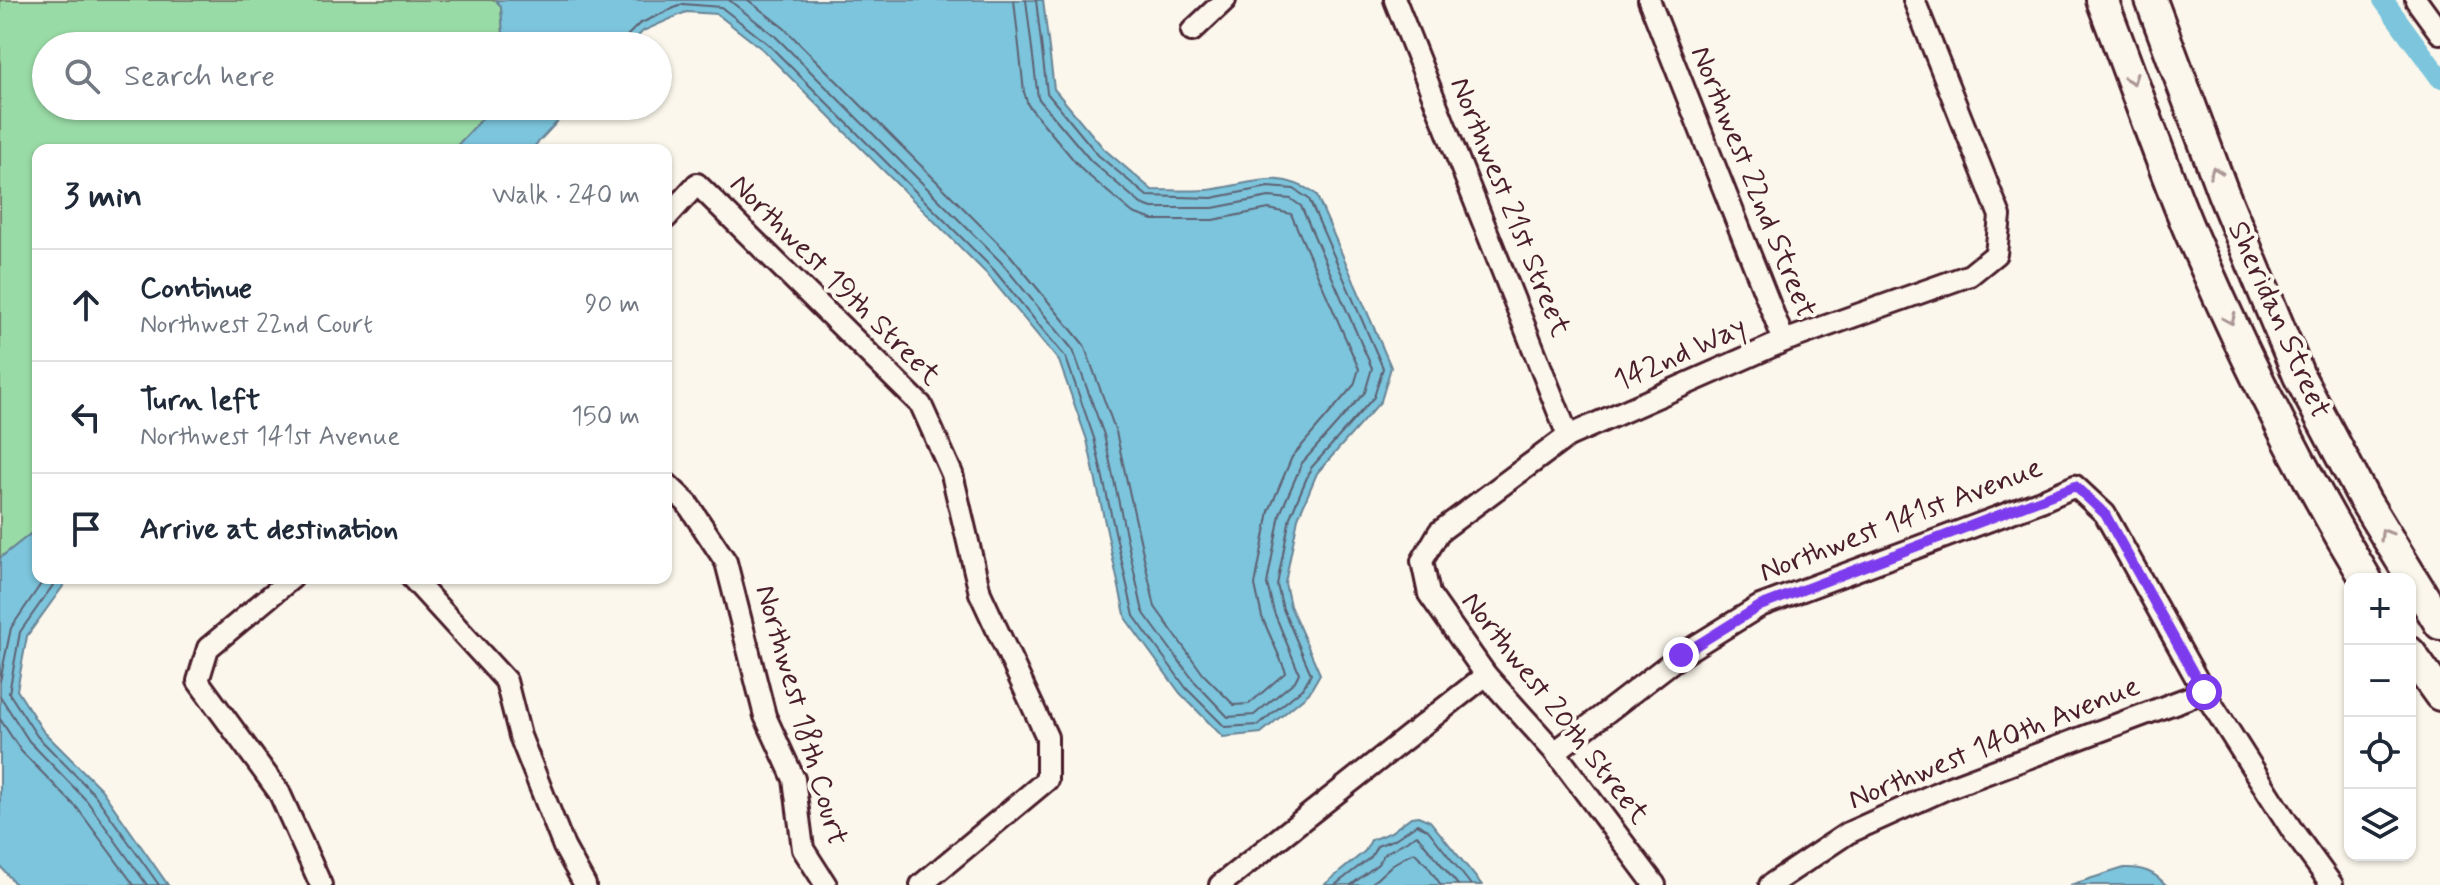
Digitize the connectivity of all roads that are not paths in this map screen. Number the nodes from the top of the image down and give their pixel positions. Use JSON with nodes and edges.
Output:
{"nodes":[{"id":1,"x":1225,"y":0,"type":"edge"},
{"id":2,"x":1395,"y":0,"type":"edge"},
{"id":3,"x":1649,"y":0,"type":"edge"},
{"id":4,"x":1914,"y":0,"type":"edge"},
{"id":5,"x":2102,"y":0,"type":"edge"},
{"id":6,"x":2151,"y":0,"type":"edge"},
{"id":7,"x":2416,"y":0,"type":"edge"},
{"id":8,"x":1192,"y":31,"type":"dead end"},
{"id":9,"x":2440,"y":33,"type":"edge"},
{"id":10,"x":672,"y":211,"type":"edge"},
{"id":11,"x":1784,"y":341,"type":"junction"},
{"id":12,"x":1568,"y":436,"type":"junction"},
{"id":13,"x":672,"y":489,"type":"edge"},
{"id":14,"x":1422,"y":561,"type":"joint"},
{"id":15,"x":2362,"y":573,"type":"edge"},
{"id":16,"x":285,"y":584,"type":"edge"},
{"id":17,"x":417,"y":584,"type":"edge"},
{"id":18,"x":2440,"y":624,"type":"edge"},
{"id":19,"x":2416,"y":661,"type":"edge"},
{"id":20,"x":1486,"y":675,"type":"junction"},
{"id":21,"x":2204,"y":692,"type":"junction"},
{"id":22,"x":2440,"y":695,"type":"edge"},
{"id":23,"x":1555,"y":752,"type":"junction"},
{"id":24,"x":321,"y":885,"type":"edge"},
{"id":25,"x":585,"y":885,"type":"edge"},
{"id":26,"x":826,"y":885,"type":"edge"},
{"id":27,"x":921,"y":885,"type":"edge"},
{"id":28,"x":1220,"y":885,"type":"edge"},
{"id":29,"x":1655,"y":885,"type":"edge"},
{"id":30,"x":1770,"y":885,"type":"edge"},
{"id":31,"x":2332,"y":885,"type":"edge"}],
"edges":[{"from":1,"to":8,"type":"street"},
{"from":2,"to":12,"type":"street","name":"Northwest 21st Street"},
{"from":3,"to":11,"type":"street","name":"Northwest 22nd Street"},
{"from":4,"to":11,"type":"street","name":"142nd Way"},
{"from":5,"to":15,"type":"main road","name":"Sheridan Street","one_way":true},
{"from":18,"to":6,"type":"main road","name":"Sheridan Street","one_way":true},
{"from":7,"to":9,"type":"street"},
{"from":10,"to":27,"type":"street","name":"Northwest 19th Street"},
{"from":11,"to":12,"type":"street","name":"142nd Way"},
{"from":12,"to":14,"type":"street","name":"142nd Way"},
{"from":13,"to":26,"type":"street","name":"Northwest 18th Court"},
{"from":14,"to":20,"type":"street","name":"Northwest 20th Street"},
{"from":16,"to":24,"type":"street"},
{"from":17,"to":25,"type":"street"},
{"from":19,"to":22,"type":"main road"},
{"from":20,"to":23,"type":"street","name":"Northwest 20th Street"},
{"from":20,"to":28,"type":"street"},
{"from":21,"to":23,"type":"street","name":"Northwest 141st Avenue"},
{"from":21,"to":30,"type":"street","name":"Northwest 140th Avenue"},
{"from":21,"to":31,"type":"street"},
{"from":23,"to":29,"type":"street","name":"Northwest 20th Street"}]}
